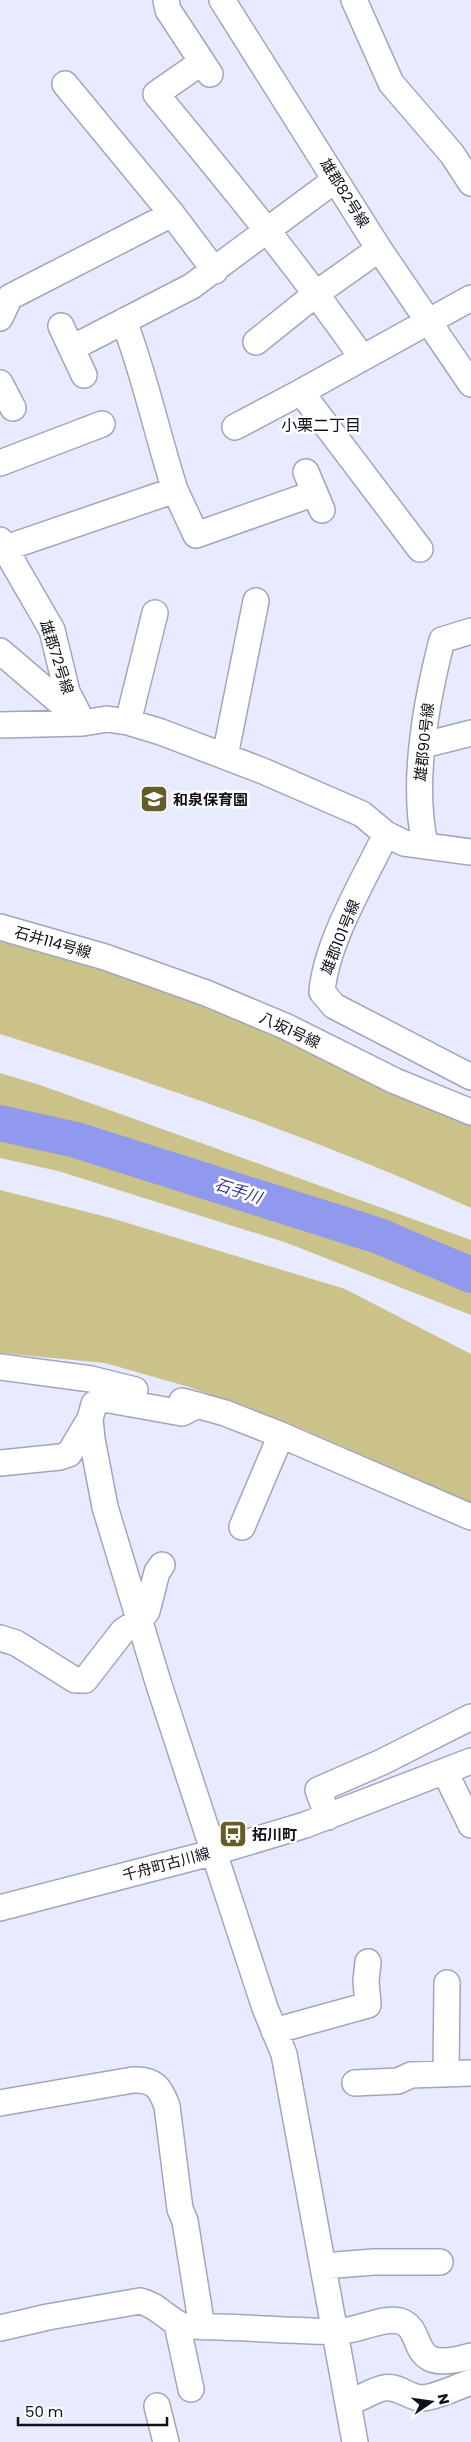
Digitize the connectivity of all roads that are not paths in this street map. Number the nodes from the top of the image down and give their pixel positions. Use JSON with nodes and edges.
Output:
{"nodes":[{"id":1,"x":166,"y":0,"type":"edge"},
{"id":2,"x":222,"y":0,"type":"edge"},
{"id":3,"x":354,"y":0,"type":"edge"},
{"id":4,"x":65,"y":84,"type":"dead end"},
{"id":5,"x":335,"y":180,"type":"junction"},
{"id":6,"x":471,"y":183,"type":"edge"},
{"id":7,"x":172,"y":214,"type":"junction"},
{"id":8,"x":268,"y":231,"type":"junction"},
{"id":9,"x":379,"y":249,"type":"junction"},
{"id":10,"x":215,"y":271,"type":"junction"},
{"id":11,"x":317,"y":293,"type":"junction"},
{"id":12,"x":471,"y":298,"type":"edge"},
{"id":13,"x":0,"y":318,"type":"edge"},
{"id":14,"x":430,"y":321,"type":"junction"},
{"id":15,"x":124,"y":322,"type":"junction"},
{"id":16,"x":256,"y":342,"type":"dead end"},
{"id":17,"x":361,"y":356,"type":"junction"},
{"id":18,"x":84,"y":375,"type":"dead end"},
{"id":19,"x":0,"y":383,"type":"edge"},
{"id":20,"x":471,"y":384,"type":"edge"},
{"id":21,"x":300,"y":392,"type":"junction"},
{"id":22,"x":13,"y":408,"type":"dead end"},
{"id":23,"x":102,"y":424,"type":"dead end"},
{"id":24,"x":235,"y":426,"type":"dead end"},
{"id":25,"x":0,"y":463,"type":"edge"},
{"id":26,"x":175,"y":490,"type":"junction"},
{"id":27,"x":315,"y":492,"type":"dead end"},
{"id":28,"x":2,"y":544,"type":"edge"},
{"id":29,"x":420,"y":549,"type":"dead end"},
{"id":30,"x":256,"y":601,"type":"dead end"},
{"id":31,"x":155,"y":613,"type":"dead end"},
{"id":32,"x":471,"y":631,"type":"edge"},
{"id":33,"x":0,"y":651,"type":"edge"},
{"id":34,"x":128,"y":722,"type":"junction"},
{"id":35,"x":83,"y":723,"type":"junction"},
{"id":36,"x":0,"y":725,"type":"edge"},
{"id":37,"x":471,"y":733,"type":"edge"},
{"id":38,"x":424,"y":745,"type":"junction"},
{"id":39,"x":225,"y":756,"type":"junction"},
{"id":40,"x":386,"y":834,"type":"junction"},
{"id":41,"x":425,"y":844,"type":"junction"},
{"id":42,"x":471,"y":852,"type":"edge"},
{"id":43,"x":3,"y":927,"type":"edge"},
{"id":44,"x":105,"y":957,"type":"joint"},
{"id":45,"x":471,"y":1077,"type":"edge"},
{"id":46,"x":471,"y":1112,"type":"edge"},
{"id":47,"x":0,"y":1367,"type":"edge"},
{"id":48,"x":198,"y":1405,"type":"junction"},
{"id":49,"x":90,"y":1418,"type":"junction"},
{"id":50,"x":281,"y":1435,"type":"junction"},
{"id":51,"x":0,"y":1463,"type":"edge"},
{"id":52,"x":471,"y":1516,"type":"edge"},
{"id":53,"x":242,"y":1527,"type":"dead end"},
{"id":54,"x":162,"y":1565,"type":"dead end"},
{"id":55,"x":140,"y":1620,"type":"junction"},
{"id":56,"x":0,"y":1638,"type":"edge"},
{"id":57,"x":471,"y":1717,"type":"edge"},
{"id":58,"x":471,"y":1761,"type":"edge"},
{"id":59,"x":445,"y":1772,"type":"junction"},
{"id":60,"x":328,"y":1817,"type":"junction"},
{"id":61,"x":471,"y":1825,"type":"edge"},
{"id":62,"x":215,"y":1852,"type":"junction"},
{"id":63,"x":0,"y":1908,"type":"edge"},
{"id":64,"x":368,"y":1962,"type":"dead end"},
{"id":65,"x":447,"y":1983,"type":"dead end"},
{"id":66,"x":274,"y":2031,"type":"junction"},
{"id":67,"x":471,"y":2073,"type":"edge"},
{"id":68,"x":446,"y":2074,"type":"junction"},
{"id":69,"x":355,"y":2083,"type":"dead end"},
{"id":70,"x":0,"y":2103,"type":"edge"},
{"id":71,"x":440,"y":2262,"type":"dead end"},
{"id":72,"x":323,"y":2266,"type":"junction"},
{"id":73,"x":177,"y":2324,"type":"junction"},
{"id":74,"x":202,"y":2327,"type":"junction"},
{"id":75,"x":0,"y":2328,"type":"edge"},
{"id":76,"x":335,"y":2331,"type":"junction"},
{"id":77,"x":471,"y":2356,"type":"edge"},
{"id":78,"x":471,"y":2382,"type":"edge"},
{"id":79,"x":191,"y":2389,"type":"dead end"},
{"id":80,"x":348,"y":2402,"type":"junction"},
{"id":81,"x":157,"y":2406,"type":"dead end"},
{"id":82,"x":166,"y":2442,"type":"edge"},
{"id":83,"x":355,"y":2442,"type":"edge"}],
"edges":[{"from":1,"to":8,"type":"street"},
{"from":2,"to":5,"type":"street","name":"雄郡82号線"},
{"from":3,"to":6,"type":"street"},
{"from":4,"to":7,"type":"street"},
{"from":5,"to":8,"type":"street"},
{"from":5,"to":9,"type":"street","name":"雄郡82号線"},
{"from":7,"to":10,"type":"street"},
{"from":7,"to":13,"type":"street"},
{"from":8,"to":10,"type":"street"},
{"from":8,"to":11,"type":"street"},
{"from":9,"to":11,"type":"street"},
{"from":9,"to":14,"type":"street","name":"雄郡82号線"},
{"from":10,"to":15,"type":"street"},
{"from":11,"to":16,"type":"street"},
{"from":11,"to":17,"type":"street"},
{"from":12,"to":14,"type":"street"},
{"from":14,"to":17,"type":"street"},
{"from":14,"to":20,"type":"street","name":"雄郡82号線"},
{"from":15,"to":18,"type":"street"},
{"from":15,"to":26,"type":"street"},
{"from":17,"to":21,"type":"street"},
{"from":19,"to":22,"type":"street"},
{"from":21,"to":24,"type":"street"},
{"from":21,"to":29,"type":"street"},
{"from":23,"to":25,"type":"street"},
{"from":26,"to":27,"type":"street"},
{"from":26,"to":28,"type":"street"},
{"from":28,"to":35,"type":"street","name":"雄郡72号線"},
{"from":30,"to":39,"type":"street"},
{"from":31,"to":34,"type":"street"},
{"from":32,"to":38,"type":"street","name":"雄郡90号線"},
{"from":33,"to":35,"type":"street"},
{"from":34,"to":35,"type":"street"},
{"from":34,"to":39,"type":"street"},
{"from":35,"to":36,"type":"street"},
{"from":37,"to":38,"type":"street"},
{"from":38,"to":41,"type":"street","name":"雄郡90号線"},
{"from":39,"to":40,"type":"street"},
{"from":40,"to":41,"type":"street"},
{"from":40,"to":45,"type":"street","name":"雄郡101号線"},
{"from":41,"to":42,"type":"street"},
{"from":43,"to":44,"type":"street","name":"石井114号線"},
{"from":44,"to":46,"type":"street","name":"八坂1号線"},
{"from":47,"to":48,"type":"street"},
{"from":48,"to":49,"type":"street"},
{"from":48,"to":50,"type":"street"},
{"from":49,"to":51,"type":"street"},
{"from":49,"to":55,"type":"street"},
{"from":50,"to":52,"type":"street"},
{"from":50,"to":53,"type":"street"},
{"from":54,"to":55,"type":"street"},
{"from":55,"to":56,"type":"street"},
{"from":55,"to":62,"type":"street"},
{"from":57,"to":60,"type":"street"},
{"from":58,"to":59,"type":"street","name":"千舟町古川線"},
{"from":59,"to":60,"type":"street","name":"千舟町古川線"},
{"from":59,"to":61,"type":"street"},
{"from":60,"to":62,"type":"street","name":"千舟町古川線"},
{"from":62,"to":63,"type":"street","name":"千舟町古川線"},
{"from":62,"to":66,"type":"street"},
{"from":64,"to":66,"type":"street"},
{"from":65,"to":68,"type":"street"},
{"from":66,"to":72,"type":"street"},
{"from":67,"to":68,"type":"street"},
{"from":68,"to":69,"type":"street"},
{"from":70,"to":74,"type":"street"},
{"from":71,"to":72,"type":"street"},
{"from":72,"to":76,"type":"street"},
{"from":73,"to":74,"type":"street"},
{"from":73,"to":75,"type":"street"},
{"from":73,"to":79,"type":"street"},
{"from":74,"to":76,"type":"street"},
{"from":76,"to":77,"type":"street"},
{"from":76,"to":80,"type":"street"},
{"from":78,"to":80,"type":"street"},
{"from":80,"to":83,"type":"street"},
{"from":81,"to":82,"type":"street"}]}
